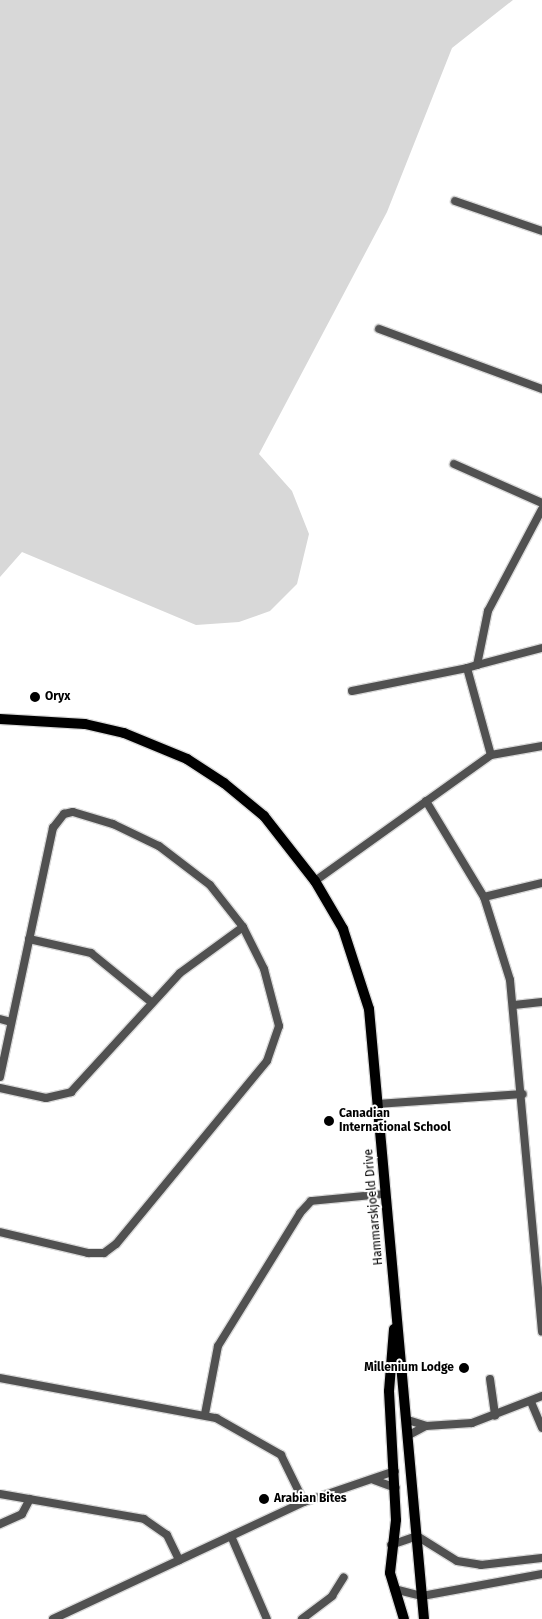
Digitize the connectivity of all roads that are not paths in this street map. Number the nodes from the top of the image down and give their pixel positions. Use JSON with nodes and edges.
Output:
{"nodes":[{"id":1,"x":455,"y":201,"type":"dead end"},
{"id":2,"x":542,"y":231,"type":"edge"},
{"id":3,"x":379,"y":329,"type":"dead end"},
{"id":4,"x":542,"y":389,"type":"edge"},
{"id":5,"x":454,"y":464,"type":"dead end"},
{"id":6,"x":542,"y":502,"type":"edge"},
{"id":7,"x":542,"y":509,"type":"edge"},
{"id":8,"x":542,"y":648,"type":"edge"},
{"id":9,"x":477,"y":665,"type":"junction"},
{"id":10,"x":467,"y":668,"type":"junction"},
{"id":11,"x":352,"y":691,"type":"dead end"},
{"id":12,"x":0,"y":719,"type":"edge"},
{"id":13,"x":542,"y":746,"type":"edge"},
{"id":14,"x":492,"y":755,"type":"junction"},
{"id":15,"x":426,"y":801,"type":"junction"},
{"id":16,"x":314,"y":881,"type":"junction"},
{"id":17,"x":542,"y":882,"type":"edge"},
{"id":18,"x":484,"y":897,"type":"junction"},
{"id":19,"x":243,"y":927,"type":"junction"},
{"id":20,"x":29,"y":940,"type":"junction"},
{"id":21,"x":151,"y":1002,"type":"junction"},
{"id":22,"x":542,"y":1002,"type":"edge"},
{"id":23,"x":514,"y":1005,"type":"junction"},
{"id":24,"x":0,"y":1019,"type":"edge"},
{"id":25,"x":11,"y":1022,"type":"junction"},
{"id":26,"x":0,"y":1077,"type":"edge"},
{"id":27,"x":0,"y":1088,"type":"edge"},
{"id":28,"x":522,"y":1094,"type":"junction"},
{"id":29,"x":377,"y":1104,"type":"junction"},
{"id":30,"x":384,"y":1194,"type":"junction"},
{"id":31,"x":0,"y":1232,"type":"edge"},
{"id":32,"x":538,"y":1252,"type":"edge"},
{"id":33,"x":396,"y":1315,"type":"junction"},
{"id":34,"x":542,"y":1332,"type":"edge"},
{"id":35,"x":0,"y":1378,"type":"edge"},
{"id":36,"x":490,"y":1379,"type":"dead end"},
{"id":37,"x":542,"y":1396,"type":"edge"},
{"id":38,"x":405,"y":1400,"type":"junction"},
{"id":39,"x":531,"y":1402,"type":"junction"},
{"id":40,"x":390,"y":1403,"type":"junction"},
{"id":41,"x":205,"y":1414,"type":"junction"},
{"id":42,"x":495,"y":1416,"type":"junction"},
{"id":43,"x":408,"y":1420,"type":"junction"},
{"id":44,"x":426,"y":1426,"type":"junction"},
{"id":45,"x":542,"y":1428,"type":"edge"},
{"id":46,"x":409,"y":1436,"type":"junction"},
{"id":47,"x":395,"y":1471,"type":"junction"},
{"id":48,"x":374,"y":1480,"type":"junction"},
{"id":49,"x":396,"y":1488,"type":"junction"},
{"id":50,"x":0,"y":1494,"type":"edge"},
{"id":51,"x":30,"y":1498,"type":"junction"},
{"id":52,"x":304,"y":1502,"type":"junction"},
{"id":53,"x":0,"y":1524,"type":"edge"},
{"id":54,"x":231,"y":1536,"type":"junction"},
{"id":55,"x":417,"y":1536,"type":"junction"},
{"id":56,"x":391,"y":1545,"type":"junction"},
{"id":57,"x":542,"y":1558,"type":"edge"},
{"id":58,"x":179,"y":1560,"type":"junction"},
{"id":59,"x":542,"y":1574,"type":"edge"},
{"id":60,"x":344,"y":1578,"type":"dead end"},
{"id":61,"x":394,"y":1590,"type":"junction"},
{"id":62,"x":422,"y":1596,"type":"junction"},
{"id":63,"x":54,"y":1619,"type":"edge"},
{"id":64,"x":267,"y":1619,"type":"edge"},
{"id":65,"x":302,"y":1619,"type":"edge"},
{"id":66,"x":404,"y":1619,"type":"edge"},
{"id":67,"x":424,"y":1619,"type":"edge"}],
"edges":[{"from":1,"to":2,"type":"street"},
{"from":3,"to":4,"type":"street"},
{"from":5,"to":6,"type":"street"},
{"from":7,"to":9,"type":"street"},
{"from":8,"to":9,"type":"street"},
{"from":9,"to":10,"type":"street"},
{"from":10,"to":11,"type":"street"},
{"from":10,"to":14,"type":"street"},
{"from":12,"to":16,"type":"main road","name":"Hammarskjoeld Drive"},
{"from":13,"to":14,"type":"street"},
{"from":14,"to":15,"type":"street"},
{"from":15,"to":16,"type":"street"},
{"from":15,"to":18,"type":"street"},
{"from":16,"to":29,"type":"main road","name":"Hammarskjoeld Drive"},
{"from":17,"to":18,"type":"street"},
{"from":18,"to":23,"type":"street"},
{"from":19,"to":20,"type":"street"},
{"from":19,"to":21,"type":"street"},
{"from":19,"to":31,"type":"street"},
{"from":20,"to":21,"type":"street"},
{"from":20,"to":25,"type":"street"},
{"from":21,"to":27,"type":"street"},
{"from":22,"to":23,"type":"street"},
{"from":23,"to":28,"type":"street"},
{"from":24,"to":25,"type":"street"},
{"from":25,"to":26,"type":"street"},
{"from":28,"to":29,"type":"street"},
{"from":28,"to":32,"type":"street"},
{"from":29,"to":30,"type":"main road","name":"Hammarskjoeld Drive"},
{"from":30,"to":33,"type":"main road","name":"Hammarskjoeld Drive"},
{"from":30,"to":41,"type":"street"},
{"from":32,"to":34,"type":"street"},
{"from":33,"to":38,"type":"main road","name":"Hammarskjoeld Drive"},
{"from":33,"to":40,"type":"main road","name":"Hammarskjoeld Drive"},
{"from":35,"to":41,"type":"street"},
{"from":36,"to":42,"type":"street"},
{"from":37,"to":39,"type":"street"},
{"from":38,"to":40,"type":"main road"},
{"from":38,"to":43,"type":"main road","name":"Hammarskjoeld Drive"},
{"from":39,"to":42,"type":"street"},
{"from":39,"to":45,"type":"street"},
{"from":40,"to":47,"type":"main road","name":"Hammarskjoeld Drive"},
{"from":41,"to":52,"type":"street"},
{"from":42,"to":44,"type":"street"},
{"from":43,"to":44,"type":"street"},
{"from":43,"to":46,"type":"main road","name":"Hammarskjoeld Drive"},
{"from":44,"to":46,"type":"street"},
{"from":46,"to":55,"type":"main road","name":"Hammarskjoeld Drive"},
{"from":47,"to":48,"type":"street"},
{"from":47,"to":49,"type":"main road","name":"Hammarskjoeld Drive"},
{"from":48,"to":49,"type":"street"},
{"from":48,"to":52,"type":"street"},
{"from":49,"to":56,"type":"main road","name":"Hammarskjoeld Drive"},
{"from":50,"to":51,"type":"street"},
{"from":51,"to":53,"type":"street"},
{"from":51,"to":58,"type":"street"},
{"from":52,"to":54,"type":"street"},
{"from":54,"to":58,"type":"street"},
{"from":54,"to":64,"type":"street"},
{"from":55,"to":56,"type":"street"},
{"from":55,"to":57,"type":"street"},
{"from":55,"to":62,"type":"main road","name":"Hammarskjoeld Drive"},
{"from":56,"to":61,"type":"main road","name":"Hammarskjoeld Drive"},
{"from":58,"to":63,"type":"street"},
{"from":59,"to":62,"type":"street"},
{"from":60,"to":65,"type":"street"},
{"from":61,"to":62,"type":"street"},
{"from":61,"to":66,"type":"main road","name":"Hammarskjoeld Drive"},
{"from":62,"to":67,"type":"main road","name":"Hammarskjoeld Drive"}]}
